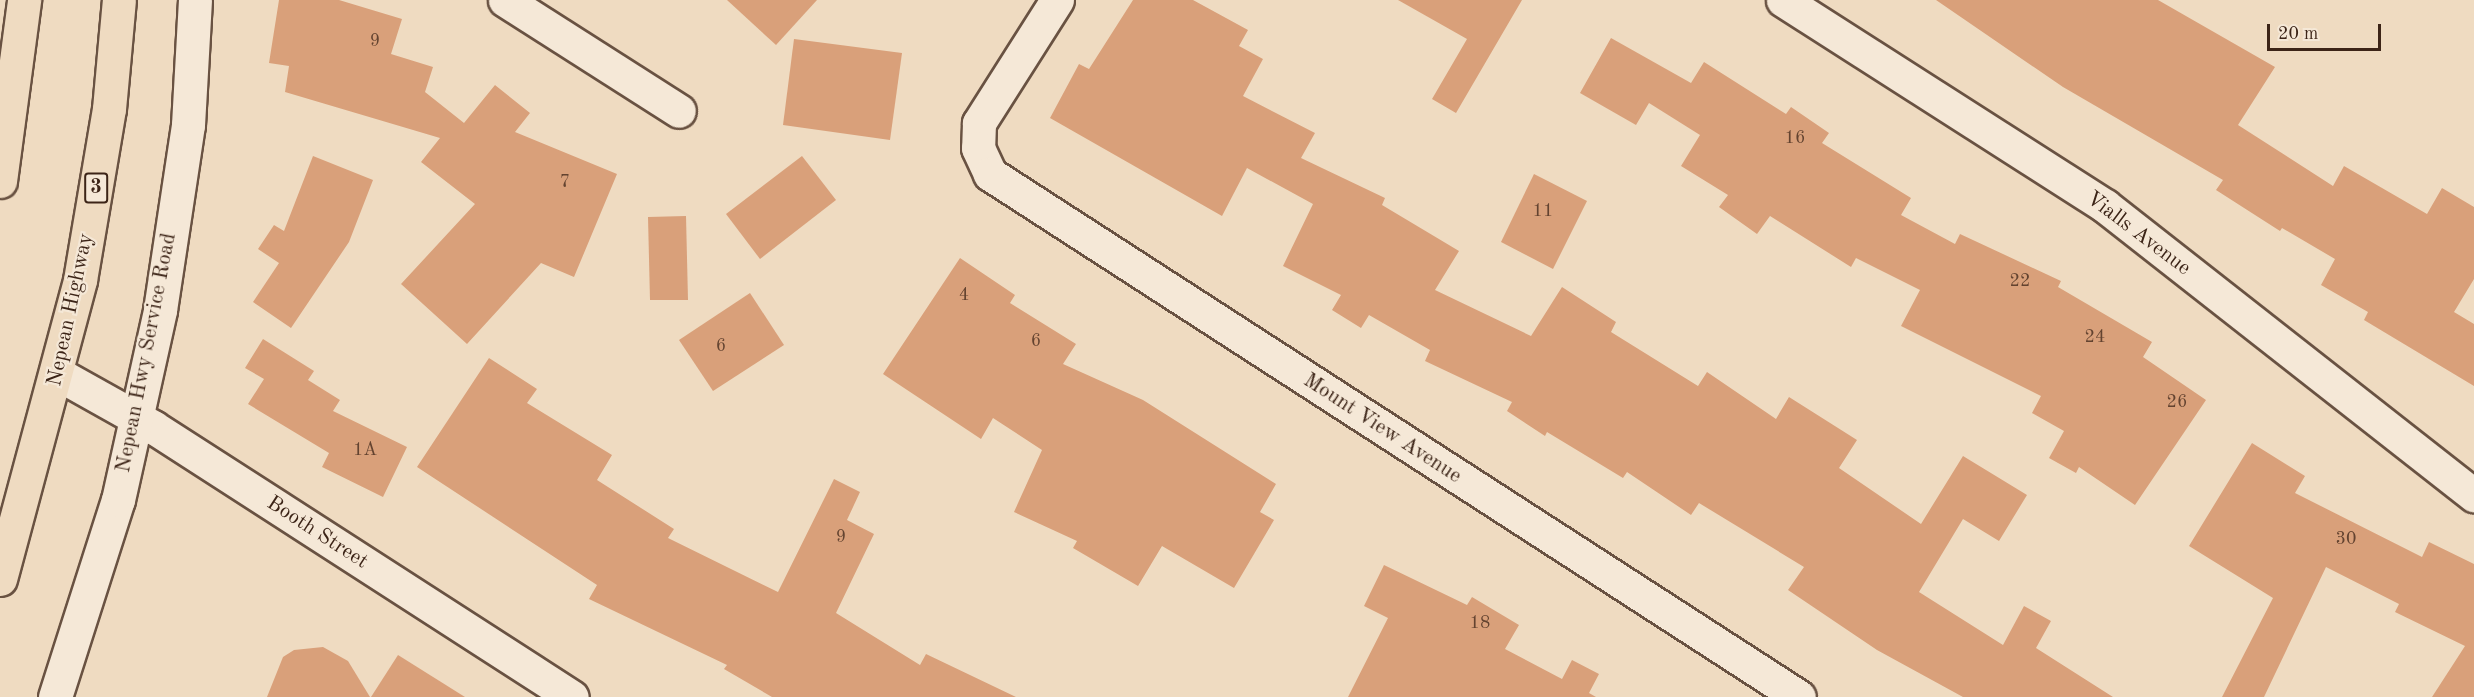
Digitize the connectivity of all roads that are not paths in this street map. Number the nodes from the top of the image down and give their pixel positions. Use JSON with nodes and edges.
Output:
{"nodes":[{"id":1,"x":24,"y":0,"type":"edge"},
{"id":2,"x":119,"y":0,"type":"edge"},
{"id":3,"x":195,"y":0,"type":"edge"},
{"id":4,"x":506,"y":0,"type":"edge"},
{"id":5,"x":1057,"y":0,"type":"edge"},
{"id":6,"x":1783,"y":0,"type":"edge"},
{"id":7,"x":679,"y":111,"type":"dead end"},
{"id":8,"x":0,"y":181,"type":"edge"},
{"id":9,"x":58,"y":374,"type":"junction"},
{"id":10,"x":135,"y":416,"type":"junction"},
{"id":11,"x":2474,"y":495,"type":"edge"},
{"id":12,"x":0,"y":579,"type":"edge"},
{"id":13,"x":55,"y":697,"type":"edge"},
{"id":14,"x":572,"y":697,"type":"edge"},
{"id":15,"x":1799,"y":697,"type":"edge"}],
"edges":[{"from":1,"to":8,"type":"highway"},
{"from":2,"to":9,"type":"highway","name":"Nepean Highway","number":"3"},
{"from":3,"to":10,"type":"street","name":"Nepean Hwy Service Road"},
{"from":4,"to":7,"type":"street"},
{"from":5,"to":15,"type":"street","name":"Mount View Avenue"},
{"from":6,"to":11,"type":"street","name":"Vialls Avenue"},
{"from":9,"to":10,"type":"street","name":"Booth Street"},
{"from":9,"to":12,"type":"highway","name":"Nepean Highway","number":"3"},
{"from":10,"to":13,"type":"street","name":"Nepean Hwy Service Road"},
{"from":10,"to":14,"type":"street","name":"Booth Street"}]}
